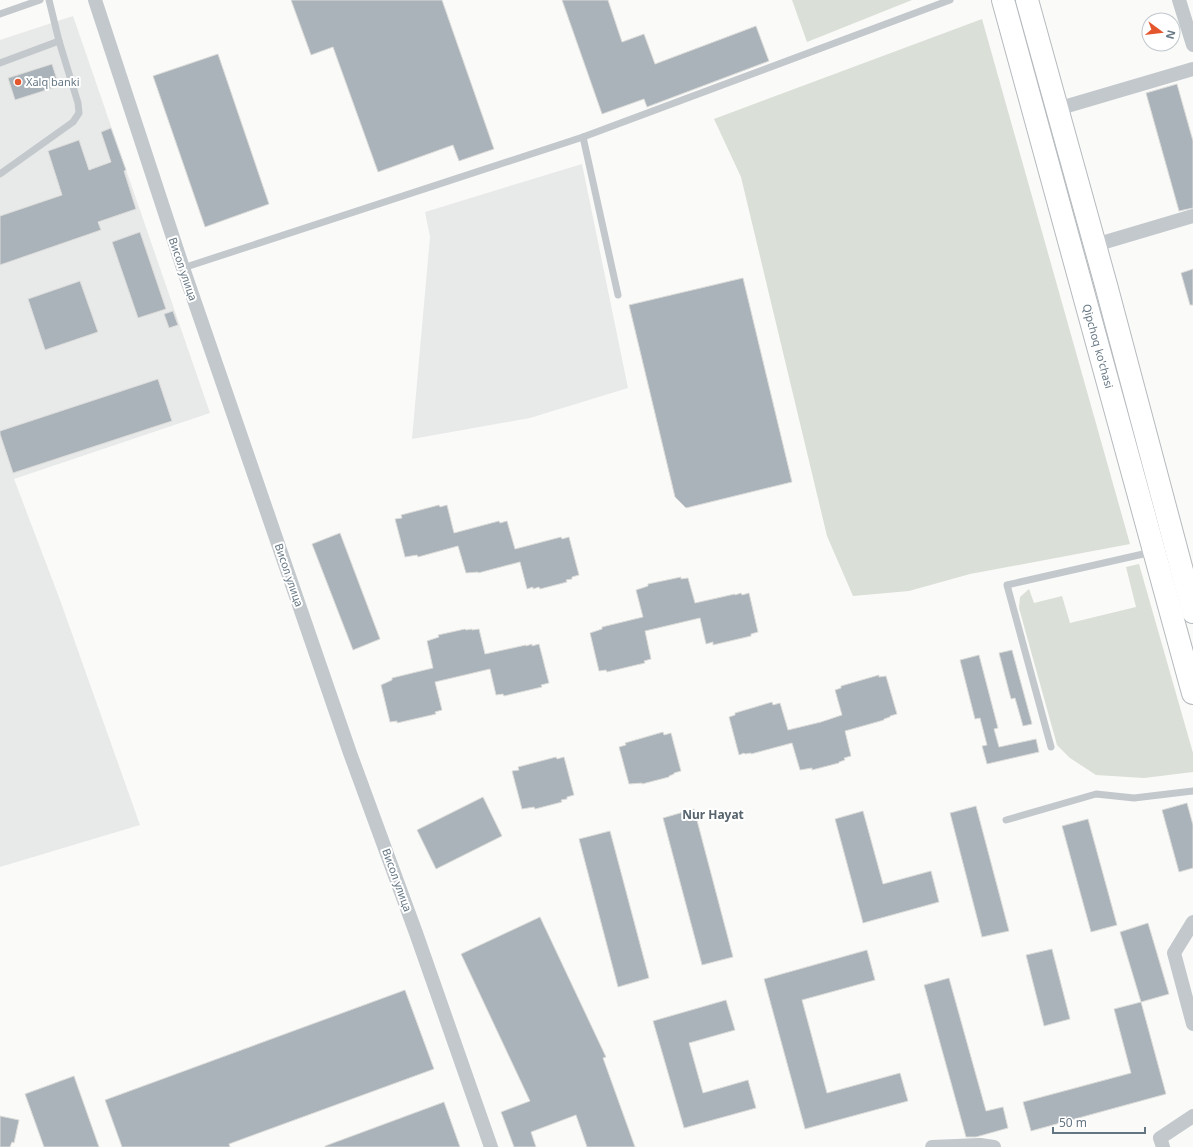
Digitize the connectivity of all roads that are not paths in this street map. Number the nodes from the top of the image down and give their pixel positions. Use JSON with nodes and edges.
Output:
{"nodes":[{"id":1,"x":40,"y":0,"type":"edge"},
{"id":2,"x":49,"y":0,"type":"edge"},
{"id":3,"x":94,"y":0,"type":"edge"},
{"id":4,"x":950,"y":0,"type":"edge"},
{"id":5,"x":1003,"y":0,"type":"edge"},
{"id":6,"x":1027,"y":0,"type":"edge"},
{"id":7,"x":1179,"y":0,"type":"edge"},
{"id":8,"x":0,"y":14,"type":"edge"},
{"id":9,"x":59,"y":41,"type":"junction"},
{"id":10,"x":1193,"y":45,"type":"edge"},
{"id":11,"x":0,"y":62,"type":"edge"},
{"id":12,"x":1193,"y":69,"type":"edge"},
{"id":13,"x":1057,"y":109,"type":"junction"},
{"id":14,"x":583,"y":137,"type":"junction"},
{"id":15,"x":0,"y":174,"type":"edge"},
{"id":16,"x":1193,"y":216,"type":"edge"},
{"id":17,"x":1095,"y":245,"type":"junction"},
{"id":18,"x":182,"y":268,"type":"junction"},
{"id":19,"x":1106,"y":285,"type":"junction"},
{"id":20,"x":1083,"y":292,"type":"junction"},
{"id":21,"x":618,"y":295,"type":"dead end"},
{"id":22,"x":1154,"y":551,"type":"junction"},
{"id":23,"x":1193,"y":612,"type":"edge"},
{"id":24,"x":1193,"y":693,"type":"edge"},
{"id":25,"x":1051,"y":746,"type":"dead end"},
{"id":26,"x":1193,"y":791,"type":"edge"},
{"id":27,"x":1006,"y":820,"type":"dead end"},
{"id":28,"x":1193,"y":922,"type":"edge"},
{"id":29,"x":1193,"y":1024,"type":"edge"},
{"id":30,"x":1193,"y":1116,"type":"edge"},
{"id":31,"x":491,"y":1147,"type":"edge"},
{"id":32,"x":932,"y":1147,"type":"edge"},
{"id":33,"x":936,"y":1147,"type":"edge"},
{"id":34,"x":994,"y":1147,"type":"edge"},
{"id":35,"x":1163,"y":1147,"type":"edge"}],
"edges":[{"from":1,"to":8,"type":"lane"},
{"from":2,"to":9,"type":"lane"},
{"from":3,"to":18,"type":"street","name":"Висол улица"},
{"from":4,"to":14,"type":"lane"},
{"from":5,"to":20,"type":"main road","name":"Qipchoq ko'chasi"},
{"from":6,"to":13,"type":"main road"},
{"from":7,"to":10,"type":"street"},
{"from":9,"to":11,"type":"lane"},
{"from":9,"to":15,"type":"lane"},
{"from":12,"to":13,"type":"street"},
{"from":13,"to":17,"type":"main road"},
{"from":14,"to":18,"type":"lane"},
{"from":14,"to":21,"type":"lane"},
{"from":16,"to":17,"type":"street"},
{"from":17,"to":19,"type":"main road"},
{"from":18,"to":31,"type":"street","name":"Висол улица"},
{"from":19,"to":20,"type":"main road"},
{"from":19,"to":23,"type":"main road"},
{"from":20,"to":22,"type":"main road","name":"Qipchoq ko'chasi"},
{"from":22,"to":24,"type":"main road","name":"Qipchoq ko'chasi"},
{"from":22,"to":25,"type":"lane"},
{"from":26,"to":27,"type":"lane"},
{"from":28,"to":29,"type":"street"},
{"from":30,"to":35,"type":"street"},
{"from":32,"to":33,"type":"street"},
{"from":33,"to":34,"type":"street"}]}
